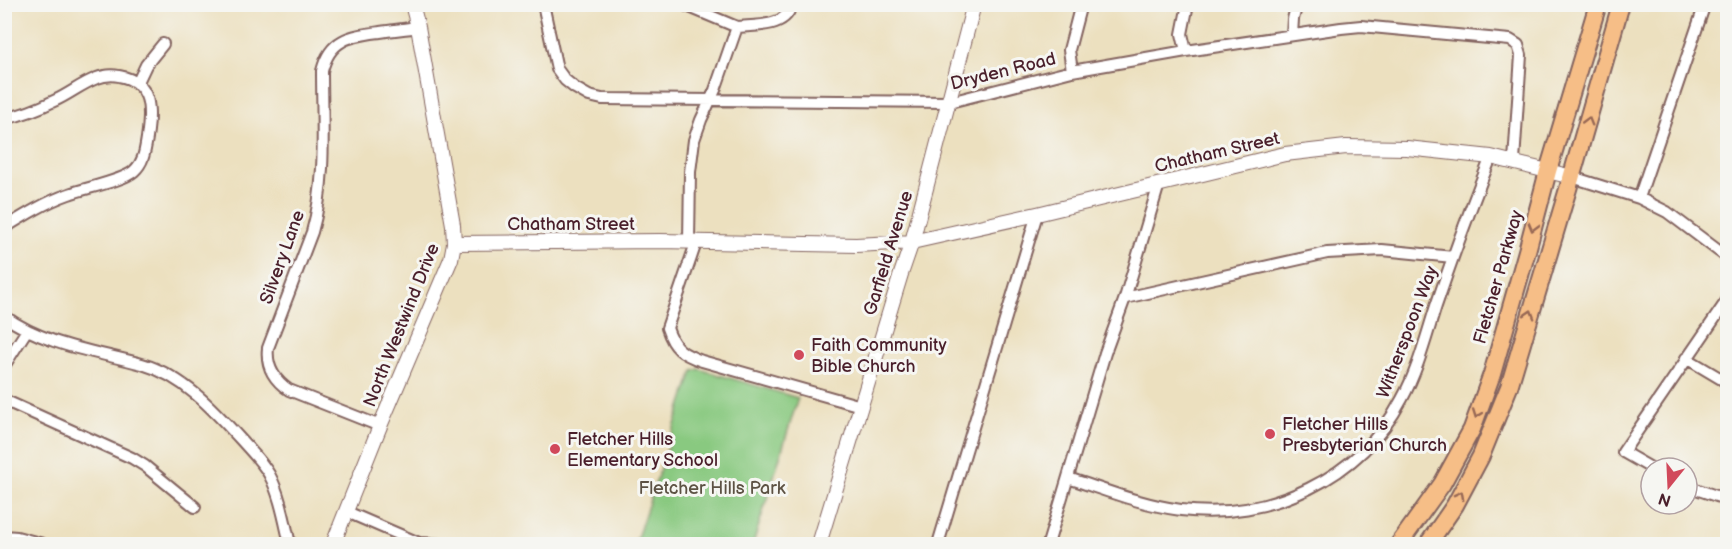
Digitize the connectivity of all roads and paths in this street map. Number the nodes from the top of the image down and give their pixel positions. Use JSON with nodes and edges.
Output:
{"nodes":[{"id":1,"x":412,"y":4,"type":"edge"},
{"id":2,"x":543,"y":4,"type":"edge"},
{"id":3,"x":682,"y":4,"type":"edge"},
{"id":4,"x":791,"y":4,"type":"edge"},
{"id":5,"x":974,"y":4,"type":"edge"},
{"id":6,"x":1081,"y":4,"type":"edge"},
{"id":7,"x":1188,"y":4,"type":"edge"},
{"id":8,"x":1297,"y":4,"type":"edge"},
{"id":9,"x":1598,"y":4,"type":"edge"},
{"id":10,"x":1621,"y":4,"type":"edge"},
{"id":11,"x":1705,"y":4,"type":"edge"},
{"id":12,"x":418,"y":27,"type":"junction"},
{"id":13,"x":738,"y":27,"type":"junction"},
{"id":14,"x":1292,"y":35,"type":"junction"},
{"id":15,"x":163,"y":44,"type":"dead end"},
{"id":16,"x":1186,"y":51,"type":"junction"},
{"id":17,"x":1072,"y":71,"type":"junction"},
{"id":18,"x":137,"y":84,"type":"junction"},
{"id":19,"x":711,"y":99,"type":"junction"},
{"id":20,"x":950,"y":102,"type":"junction"},
{"id":21,"x":4,"y":119,"type":"edge"},
{"id":22,"x":1491,"y":157,"type":"junction"},
{"id":23,"x":1514,"y":162,"type":"junction"},
{"id":24,"x":1548,"y":171,"type":"junction"},
{"id":25,"x":1572,"y":177,"type":"junction"},
{"id":26,"x":1159,"y":184,"type":"junction"},
{"id":27,"x":1639,"y":198,"type":"junction"},
{"id":28,"x":1038,"y":214,"type":"junction"},
{"id":29,"x":4,"y":228,"type":"edge"},
{"id":30,"x":912,"y":242,"type":"junction"},
{"id":31,"x":454,"y":243,"type":"junction"},
{"id":32,"x":693,"y":243,"type":"junction"},
{"id":33,"x":1453,"y":257,"type":"junction"},
{"id":34,"x":1728,"y":258,"type":"edge"},
{"id":35,"x":1125,"y":298,"type":"junction"},
{"id":36,"x":1728,"y":299,"type":"edge"},
{"id":37,"x":4,"y":316,"type":"edge"},
{"id":38,"x":27,"y":330,"type":"junction"},
{"id":39,"x":1686,"y":358,"type":"junction"},
{"id":40,"x":4,"y":366,"type":"edge"},
{"id":41,"x":1728,"y":383,"type":"edge"},
{"id":42,"x":4,"y":400,"type":"edge"},
{"id":43,"x":861,"y":406,"type":"junction"},
{"id":44,"x":380,"y":426,"type":"junction"},
{"id":45,"x":1639,"y":461,"type":"edge"},
{"id":46,"x":1068,"y":478,"type":"junction"},
{"id":47,"x":1699,"y":490,"type":"edge"},
{"id":48,"x":1728,"y":500,"type":"edge"},
{"id":49,"x":195,"y":507,"type":"dead end"},
{"id":50,"x":347,"y":512,"type":"junction"},
{"id":51,"x":4,"y":536,"type":"edge"},
{"id":52,"x":43,"y":544,"type":"edge"},
{"id":53,"x":290,"y":544,"type":"edge"},
{"id":54,"x":333,"y":544,"type":"edge"},
{"id":55,"x":440,"y":544,"type":"edge"},
{"id":56,"x":819,"y":544,"type":"edge"},
{"id":57,"x":939,"y":544,"type":"edge"},
{"id":58,"x":1048,"y":544,"type":"edge"},
{"id":59,"x":1400,"y":544,"type":"edge"},
{"id":60,"x":1428,"y":544,"type":"edge"}],
"edges":[{"from":1,"to":12,"type":"street","name":"North Westwind Drive"},
{"from":2,"to":19,"type":"street","name":"Dryden Road"},
{"from":3,"to":13,"type":"street"},
{"from":4,"to":13,"type":"street"},
{"from":5,"to":20,"type":"street","name":"Garfield Avenue"},
{"from":6,"to":17,"type":"street"},
{"from":7,"to":16,"type":"street"},
{"from":8,"to":14,"type":"street"},
{"from":9,"to":24,"type":"main road","name":"Fletcher Parkway"},
{"from":25,"to":10,"type":"main road","one_way":true},
{"from":11,"to":27,"type":"street"},
{"from":12,"to":31,"type":"street","name":"North Westwind Drive"},
{"from":12,"to":44,"type":"street","name":"Silvery Lane"},
{"from":13,"to":19,"type":"street"},
{"from":14,"to":16,"type":"street","name":"Dryden Road"},
{"from":14,"to":23,"type":"street","name":"Dryden Road"},
{"from":15,"to":18,"type":"street"},
{"from":16,"to":17,"type":"street","name":"Dryden Road"},
{"from":17,"to":20,"type":"street","name":"Dryden Road"},
{"from":18,"to":21,"type":"street"},
{"from":18,"to":29,"type":"street"},
{"from":19,"to":20,"type":"street","name":"Dryden Road"},
{"from":19,"to":32,"type":"street"},
{"from":20,"to":30,"type":"street","name":"Garfield Avenue"},
{"from":22,"to":23,"type":"street","name":"Chatham Street"},
{"from":22,"to":26,"type":"street","name":"Chatham Street"},
{"from":22,"to":33,"type":"street","name":"Witherspoon Way"},
{"from":23,"to":24,"type":"street","name":"Chatham Street"},
{"from":24,"to":25,"type":"street","name":"Chatham Street"},
{"from":24,"to":59,"type":"main road","name":"Fletcher Parkway","one_way":true},
{"from":25,"to":27,"type":"street","name":"Chatham Street"},
{"from":60,"to":25,"type":"main road","one_way":true},
{"from":26,"to":28,"type":"street","name":"Chatham Street"},
{"from":26,"to":35,"type":"street"},
{"from":27,"to":34,"type":"street","name":"Chatham Street"},
{"from":28,"to":30,"type":"street","name":"Chatham Street"},
{"from":28,"to":57,"type":"street"},
{"from":30,"to":32,"type":"street","name":"Chatham Street"},
{"from":30,"to":43,"type":"street","name":"Garfield Avenue"},
{"from":31,"to":32,"type":"street","name":"Chatham Street"},
{"from":31,"to":44,"type":"street","name":"North Westwind Drive"},
{"from":32,"to":43,"type":"street"},
{"from":33,"to":35,"type":"street"},
{"from":33,"to":46,"type":"street","name":"Witherspoon Way"},
{"from":35,"to":46,"type":"street"},
{"from":36,"to":39,"type":"street"},
{"from":37,"to":38,"type":"street"},
{"from":38,"to":40,"type":"street"},
{"from":38,"to":53,"type":"street"},
{"from":39,"to":41,"type":"street"},
{"from":39,"to":45,"type":"street"},
{"from":42,"to":49,"type":"street"},
{"from":43,"to":56,"type":"street","name":"Garfield Avenue"},
{"from":44,"to":50,"type":"street","name":"North Westwind Drive"},
{"from":46,"to":58,"type":"street"},
{"from":47,"to":48,"type":"street"},
{"from":50,"to":54,"type":"street","name":"North Westwind Drive"},
{"from":50,"to":55,"type":"street"},
{"from":51,"to":52,"type":"street"}]}
